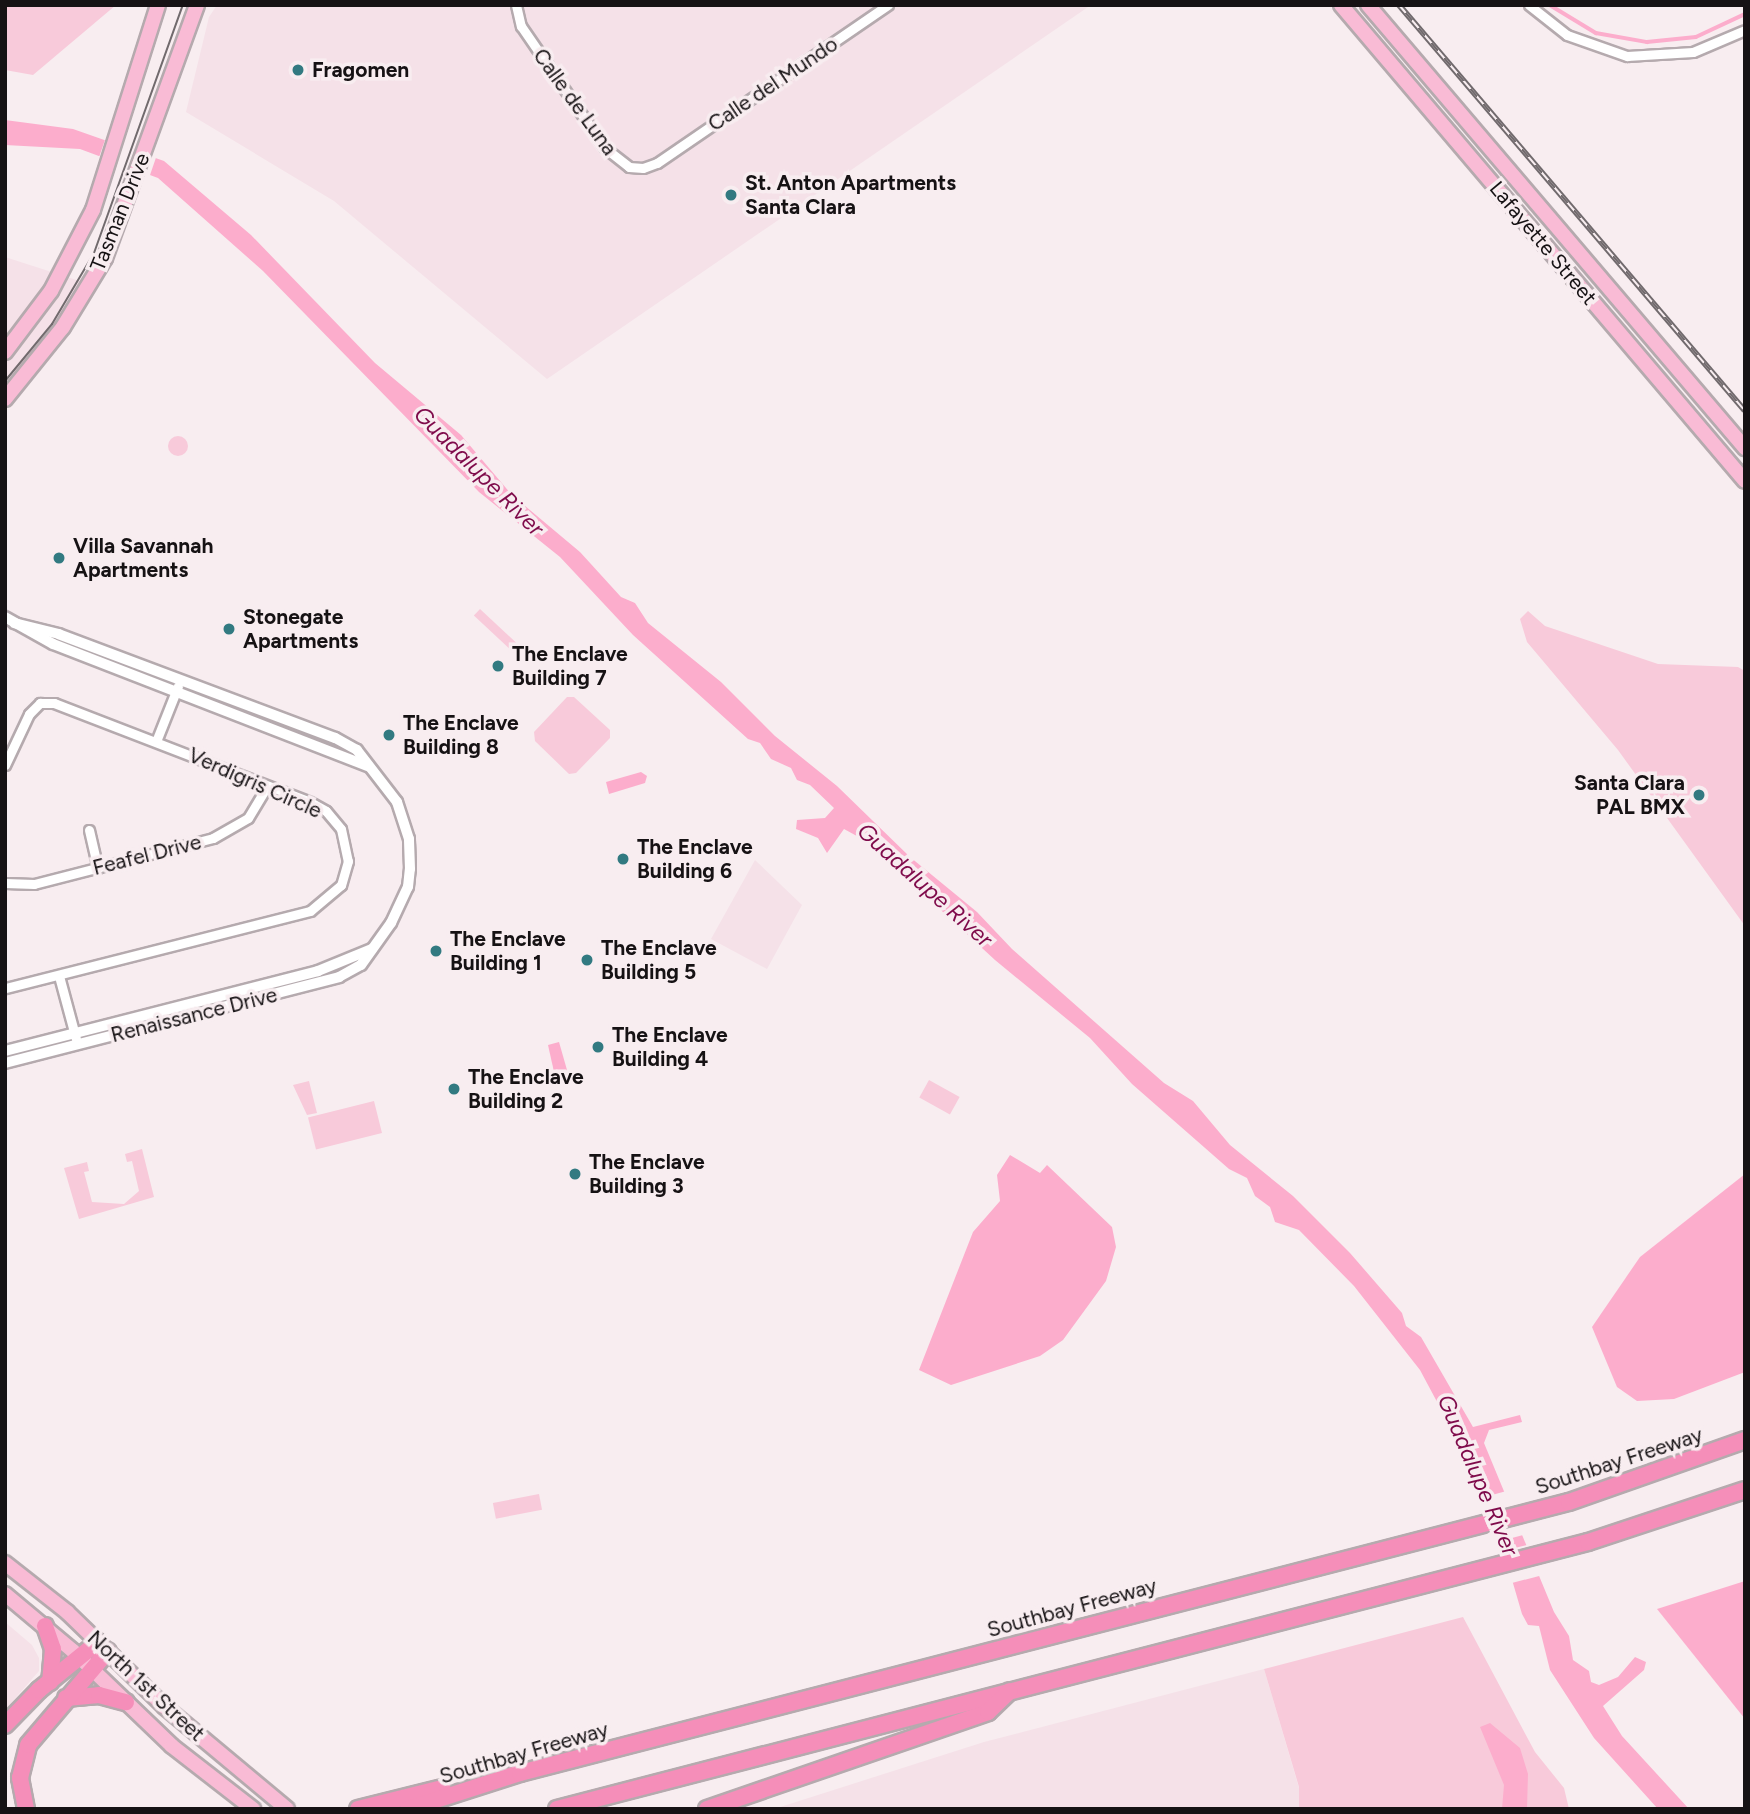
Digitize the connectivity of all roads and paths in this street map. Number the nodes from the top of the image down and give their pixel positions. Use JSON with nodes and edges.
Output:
{"nodes":[{"id":1,"x":159,"y":5,"type":"edge"},
{"id":2,"x":197,"y":5,"type":"edge"},
{"id":3,"x":516,"y":5,"type":"edge"},
{"id":4,"x":888,"y":5,"type":"edge"},
{"id":5,"x":1341,"y":5,"type":"edge"},
{"id":6,"x":1368,"y":5,"type":"edge"},
{"id":7,"x":1529,"y":5,"type":"edge"},
{"id":8,"x":1745,"y":30,"type":"edge"},
{"id":9,"x":657,"y":163,"type":"joint"},
{"id":10,"x":5,"y":352,"type":"edge"},
{"id":11,"x":5,"y":399,"type":"edge"},
{"id":12,"x":1745,"y":448,"type":"edge"},
{"id":13,"x":1745,"y":481,"type":"edge"},
{"id":14,"x":10,"y":620,"type":"edge"},
{"id":15,"x":178,"y":686,"type":"junction"},
{"id":16,"x":157,"y":740,"type":"junction"},
{"id":17,"x":5,"y":765,"type":"edge"},
{"id":18,"x":267,"y":786,"type":"junction"},
{"id":19,"x":89,"y":830,"type":"dead end"},
{"id":20,"x":98,"y":868,"type":"junction"},
{"id":21,"x":5,"y":883,"type":"edge"},
{"id":22,"x":59,"y":976,"type":"junction"},
{"id":23,"x":5,"y":988,"type":"edge"},
{"id":24,"x":76,"y":1038,"type":"junction"},
{"id":25,"x":5,"y":1051,"type":"edge"},
{"id":26,"x":5,"y":1063,"type":"edge"},
{"id":27,"x":1745,"y":1440,"type":"edge"},
{"id":28,"x":1745,"y":1490,"type":"edge"},
{"id":29,"x":5,"y":1563,"type":"edge"},
{"id":30,"x":5,"y":1594,"type":"edge"},
{"id":31,"x":45,"y":1626,"type":"junction"},
{"id":32,"x":103,"y":1647,"type":"junction"},
{"id":33,"x":86,"y":1663,"type":"junction"},
{"id":34,"x":50,"y":1682,"type":"junction"},
{"id":35,"x":1012,"y":1690,"type":"junction"},
{"id":36,"x":66,"y":1698,"type":"junction"},
{"id":37,"x":125,"y":1702,"type":"junction"},
{"id":38,"x":5,"y":1725,"type":"edge"},
{"id":39,"x":520,"y":1773,"type":"junction"},
{"id":40,"x":247,"y":1805,"type":"edge"},
{"id":41,"x":26,"y":1809,"type":"edge"},
{"id":42,"x":287,"y":1809,"type":"edge"},
{"id":43,"x":358,"y":1809,"type":"edge"},
{"id":44,"x":408,"y":1809,"type":"edge"},
{"id":45,"x":557,"y":1809,"type":"edge"},
{"id":46,"x":707,"y":1809,"type":"edge"}],
"edges":[{"from":1,"to":10,"type":"main road","name":"Tasman Drive"},
{"from":2,"to":11,"type":"main road","name":"Tasman Drive"},
{"from":3,"to":9,"type":"street","name":"Calle de Luna"},
{"from":4,"to":9,"type":"street","name":"Calle del Mundo"},
{"from":5,"to":13,"type":"main road","name":"Lafayette Street"},
{"from":6,"to":12,"type":"main road","name":"Lafayette Street"},
{"from":7,"to":8,"type":"street"},
{"from":14,"to":15,"type":"street","name":"Renaissance Drive"},
{"from":15,"to":16,"type":"street"},
{"from":15,"to":24,"type":"street","name":"Renaissance Drive"},
{"from":16,"to":17,"type":"street","name":"Verdigris Circle"},
{"from":16,"to":18,"type":"street","name":"Verdigris Circle"},
{"from":18,"to":20,"type":"street","name":"Feafel Drive"},
{"from":18,"to":22,"type":"street","name":"Verdigris Circle"},
{"from":19,"to":20,"type":"street"},
{"from":20,"to":21,"type":"street","name":"Feafel Drive"},
{"from":22,"to":23,"type":"street","name":"Verdigris Circle"},
{"from":22,"to":24,"type":"street"},
{"from":24,"to":25,"type":"street","name":"Renaissance Drive"},
{"from":24,"to":26,"type":"street","name":"Renaissance Drive"},
{"from":27,"to":39,"type":"highway","name":"Southbay Freeway"},
{"from":28,"to":35,"type":"highway"},
{"from":29,"to":32,"type":"main road","name":"North 1st Street"},
{"from":30,"to":31,"type":"main road","name":"North 1st Street"},
{"from":31,"to":33,"type":"main road","name":"North 1st Street"},
{"from":31,"to":34,"type":"highway"},
{"from":32,"to":33,"type":"highway"},
{"from":32,"to":42,"type":"main road","name":"North 1st Street"},
{"from":33,"to":34,"type":"highway"},
{"from":33,"to":36,"type":"highway"},
{"from":33,"to":37,"type":"main road","name":"North 1st Street"},
{"from":34,"to":38,"type":"highway"},
{"from":35,"to":45,"type":"highway"},
{"from":35,"to":46,"type":"highway"},
{"from":36,"to":37,"type":"highway"},
{"from":36,"to":41,"type":"highway"},
{"from":37,"to":40,"type":"main road","name":"North 1st Street"},
{"from":39,"to":43,"type":"highway"},
{"from":39,"to":44,"type":"highway","name":"Southbay Freeway"}]}
